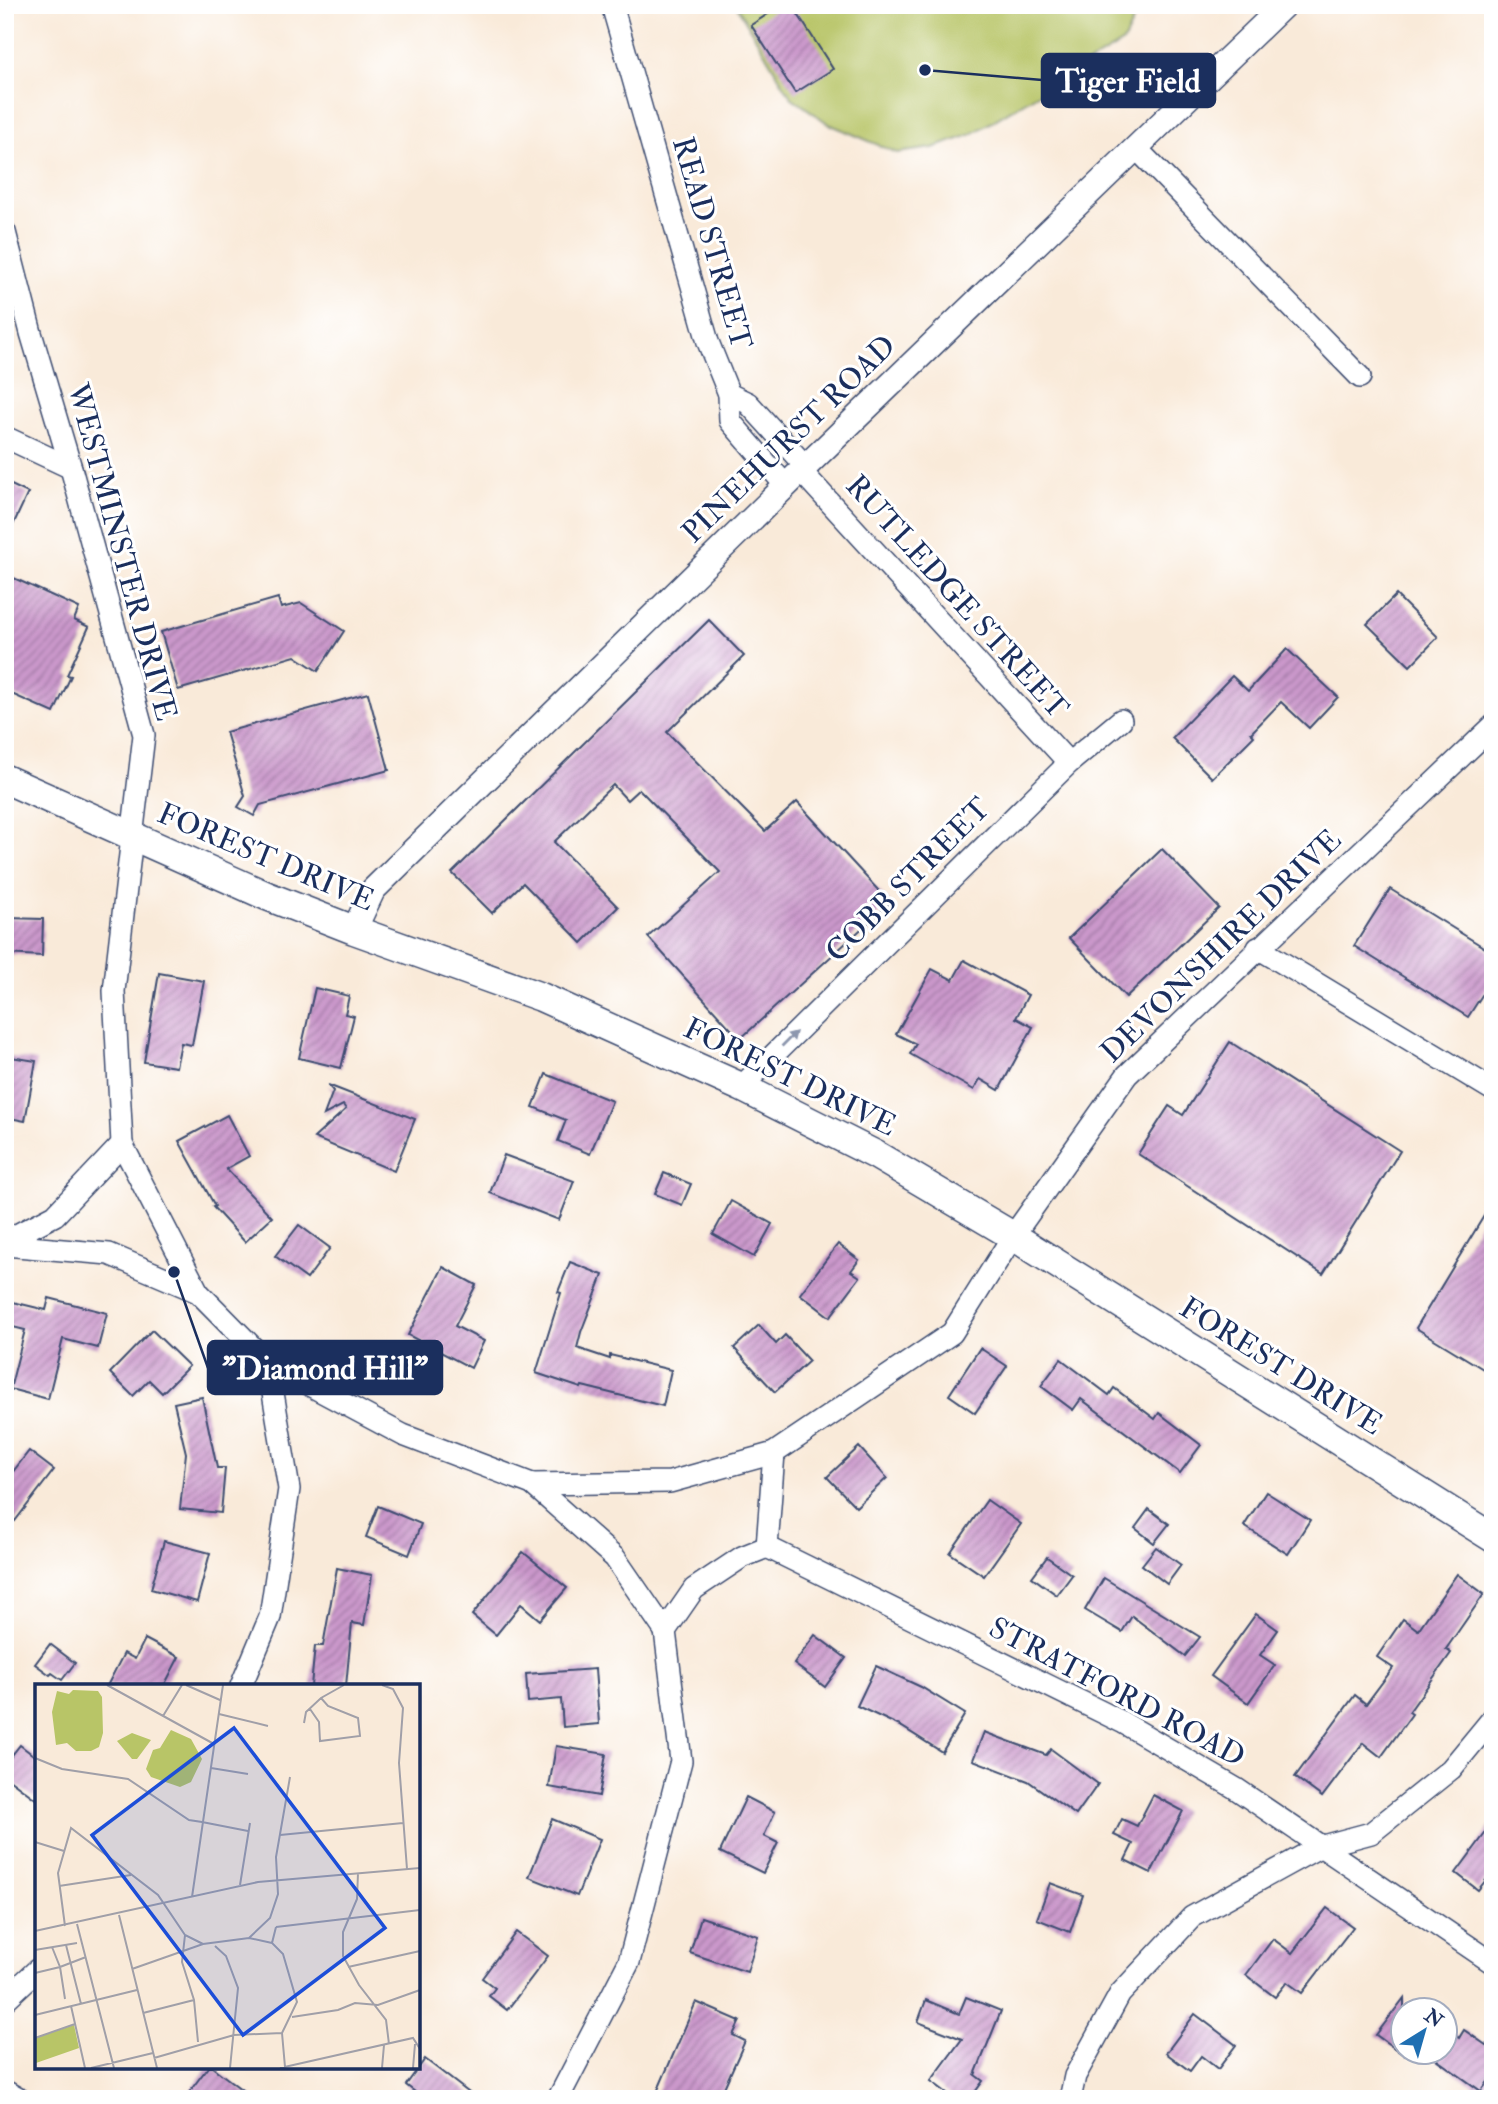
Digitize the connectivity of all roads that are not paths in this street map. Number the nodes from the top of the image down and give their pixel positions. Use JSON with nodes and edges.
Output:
{"nodes":[{"id":1,"x":612,"y":5,"type":"edge"},
{"id":2,"x":1280,"y":7,"type":"edge"},
{"id":3,"x":1136,"y":148,"type":"junction"},
{"id":4,"x":5,"y":232,"type":"edge"},
{"id":5,"x":1360,"y":377,"type":"dead end"},
{"id":6,"x":5,"y":438,"type":"edge"},
{"id":7,"x":71,"y":468,"type":"junction"},
{"id":8,"x":798,"y":474,"type":"junction"},
{"id":9,"x":1121,"y":720,"type":"dead end"},
{"id":10,"x":1493,"y":726,"type":"edge"},
{"id":11,"x":1069,"y":763,"type":"junction"},
{"id":12,"x":5,"y":779,"type":"edge"},
{"id":13,"x":130,"y":836,"type":"junction"},
{"id":14,"x":354,"y":930,"type":"junction"},
{"id":15,"x":1258,"y":948,"type":"junction"},
{"id":16,"x":741,"y":1087,"type":"junction"},
{"id":17,"x":1493,"y":1090,"type":"edge"},
{"id":18,"x":122,"y":1144,"type":"junction"},
{"id":19,"x":1013,"y":1236,"type":"junction"},
{"id":20,"x":5,"y":1243,"type":"edge"},
{"id":21,"x":198,"y":1292,"type":"junction"},
{"id":22,"x":268,"y":1363,"type":"junction"},
{"id":23,"x":774,"y":1453,"type":"junction"},
{"id":24,"x":533,"y":1484,"type":"junction"},
{"id":25,"x":1493,"y":1538,"type":"edge"},
{"id":26,"x":766,"y":1547,"type":"junction"},
{"id":27,"x":666,"y":1631,"type":"junction"},
{"id":28,"x":242,"y":1684,"type":"edge"},
{"id":29,"x":1493,"y":1718,"type":"edge"},
{"id":30,"x":1319,"y":1847,"type":"junction"},
{"id":31,"x":1493,"y":1963,"type":"edge"},
{"id":32,"x":35,"y":1972,"type":"edge"},
{"id":33,"x":5,"y":2000,"type":"edge"},
{"id":34,"x":5,"y":2091,"type":"edge"},
{"id":35,"x":19,"y":2099,"type":"edge"},
{"id":36,"x":558,"y":2099,"type":"edge"},
{"id":37,"x":1070,"y":2099,"type":"edge"}],
"edges":[{"from":1,"to":8,"type":"street","name":"READ STREET"},
{"from":2,"to":3,"type":"street","name":"PINEHURST ROAD"},
{"from":3,"to":5,"type":"street"},
{"from":3,"to":8,"type":"street","name":"PINEHURST ROAD"},
{"from":4,"to":7,"type":"street","name":"WESTMINSTER DRIVE"},
{"from":6,"to":7,"type":"street"},
{"from":7,"to":13,"type":"street","name":"WESTMINSTER DRIVE"},
{"from":8,"to":11,"type":"street","name":"RUTLEDGE STREET"},
{"from":8,"to":14,"type":"street","name":"PINEHURST ROAD"},
{"from":9,"to":11,"type":"street","name":"COBB STREET"},
{"from":10,"to":15,"type":"street","name":"DEVONSHIRE DRIVE"},
{"from":16,"to":11,"type":"street","name":"COBB STREET","one_way":true},
{"from":12,"to":13,"type":"main road","name":"FOREST DRIVE"},
{"from":13,"to":14,"type":"main road","name":"FOREST DRIVE"},
{"from":13,"to":18,"type":"street","name":"WESTMINSTER DRIVE"},
{"from":14,"to":16,"type":"main road","name":"FOREST DRIVE"},
{"from":15,"to":17,"type":"street"},
{"from":15,"to":19,"type":"street","name":"DEVONSHIRE DRIVE"},
{"from":16,"to":19,"type":"main road","name":"FOREST DRIVE"},
{"from":18,"to":20,"type":"street"},
{"from":18,"to":21,"type":"street","name":"WESTMINSTER DRIVE"},
{"from":19,"to":23,"type":"street","name":"DEVONSHIRE DRIVE"},
{"from":19,"to":25,"type":"main road","name":"FOREST DRIVE"},
{"from":20,"to":21,"type":"street"},
{"from":21,"to":22,"type":"street"},
{"from":22,"to":24,"type":"street"},
{"from":22,"to":28,"type":"street"},
{"from":23,"to":24,"type":"street","name":"DEVONSHIRE DRIVE"},
{"from":23,"to":26,"type":"street"},
{"from":24,"to":27,"type":"street"},
{"from":26,"to":27,"type":"street"},
{"from":26,"to":30,"type":"street","name":"STRATFORD ROAD"},
{"from":27,"to":36,"type":"street"},
{"from":29,"to":30,"type":"street"},
{"from":30,"to":31,"type":"street","name":"STRATFORD ROAD"},
{"from":30,"to":37,"type":"street"},
{"from":32,"to":33,"type":"street"},
{"from":34,"to":35,"type":"street"}]}
